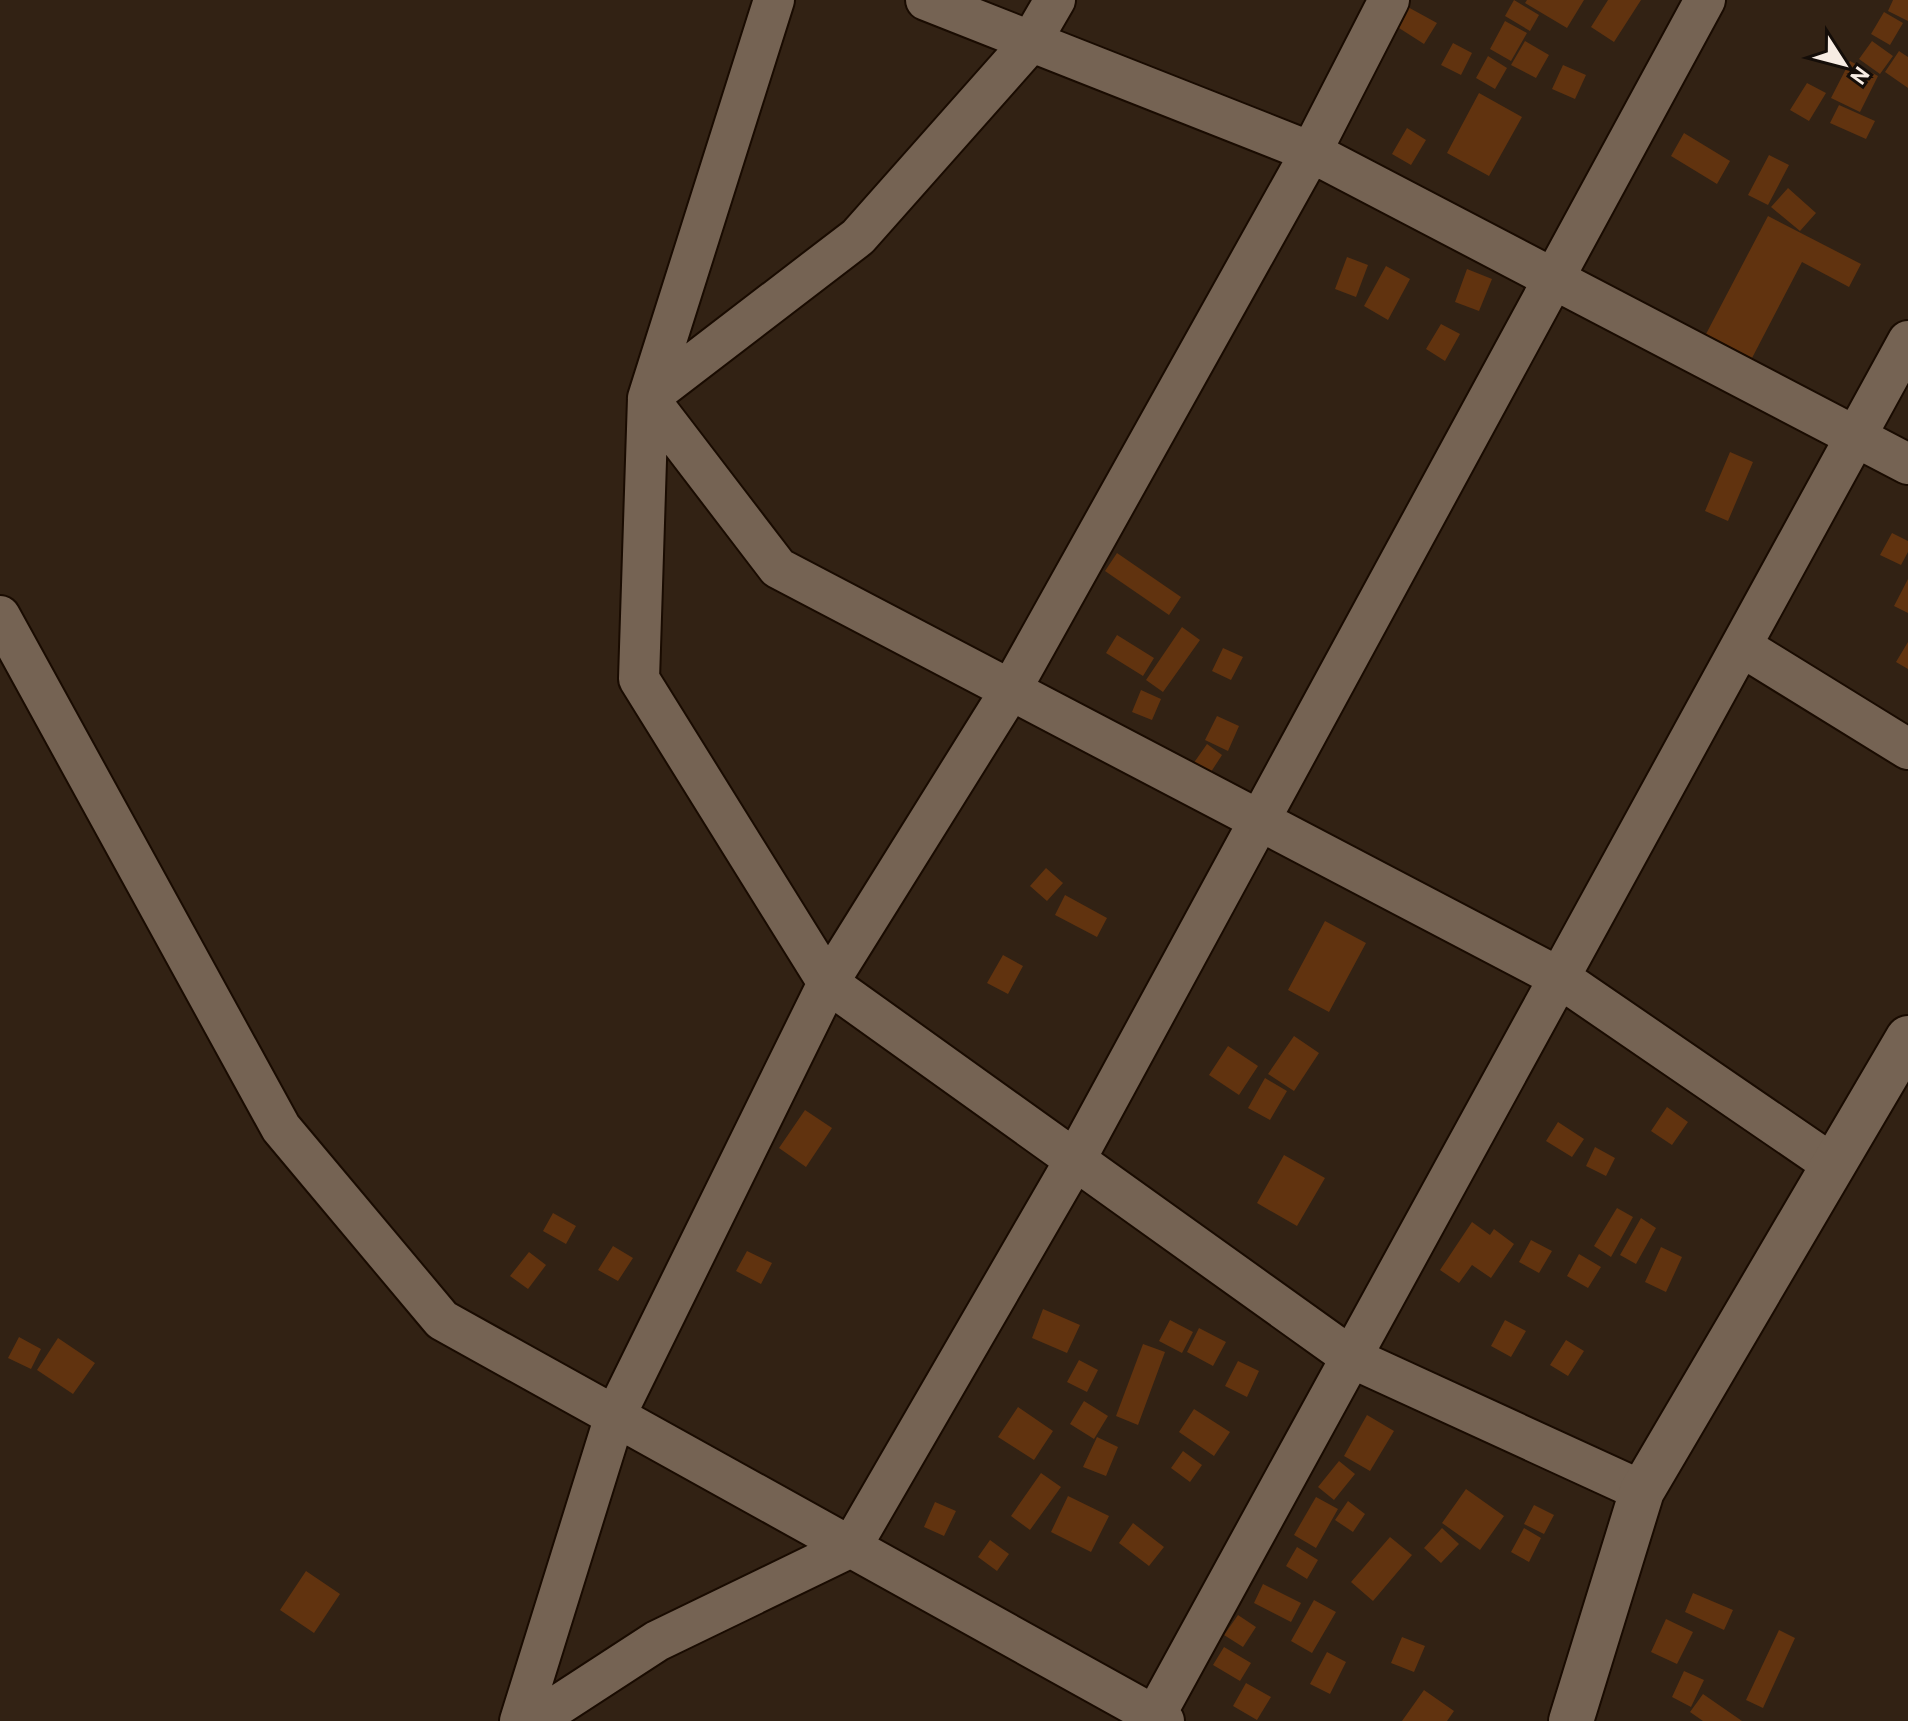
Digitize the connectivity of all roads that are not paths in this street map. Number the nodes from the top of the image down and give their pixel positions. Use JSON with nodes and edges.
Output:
{"nodes":[{"id":1,"x":774,"y":0,"type":"edge"},
{"id":2,"x":926,"y":0,"type":"edge"},
{"id":3,"x":1055,"y":0,"type":"edge"},
{"id":4,"x":1389,"y":0,"type":"edge"},
{"id":5,"x":1705,"y":0,"type":"edge"},
{"id":6,"x":1030,"y":43,"type":"junction"},
{"id":7,"x":1311,"y":152,"type":"junction"},
{"id":8,"x":1555,"y":278,"type":"junction"},
{"id":9,"x":1908,"y":341,"type":"edge"},
{"id":10,"x":648,"y":398,"type":"junction"},
{"id":11,"x":1857,"y":435,"type":"junction"},
{"id":12,"x":1908,"y":464,"type":"edge"},
{"id":13,"x":0,"y":616,"type":"edge"},
{"id":14,"x":1741,"y":646,"type":"junction"},
{"id":15,"x":1010,"y":691,"type":"junction"},
{"id":16,"x":1908,"y":749,"type":"edge"},
{"id":17,"x":1260,"y":823,"type":"junction"},
{"id":18,"x":1560,"y":978,"type":"junction"},
{"id":19,"x":828,"y":983,"type":"junction"},
{"id":20,"x":1908,"y":1038,"type":"edge"},
{"id":21,"x":1075,"y":1160,"type":"junction"},
{"id":22,"x":1833,"y":1165,"type":"junction"},
{"id":23,"x":1352,"y":1358,"type":"junction"},
{"id":24,"x":615,"y":1416,"type":"junction"},
{"id":25,"x":1642,"y":1491,"type":"junction"},
{"id":26,"x":851,"y":1547,"type":"junction"},
{"id":27,"x":1157,"y":1719,"type":"edge"},
{"id":28,"x":520,"y":1721,"type":"edge"},
{"id":29,"x":534,"y":1721,"type":"edge"},
{"id":30,"x":1571,"y":1721,"type":"edge"}],
"edges":[{"from":1,"to":10,"type":"street"},
{"from":2,"to":6,"type":"street"},
{"from":3,"to":6,"type":"street"},
{"from":4,"to":7,"type":"street"},
{"from":5,"to":8,"type":"street"},
{"from":6,"to":7,"type":"street"},
{"from":6,"to":10,"type":"street"},
{"from":7,"to":8,"type":"street"},
{"from":7,"to":15,"type":"street"},
{"from":8,"to":11,"type":"street"},
{"from":8,"to":17,"type":"street"},
{"from":9,"to":11,"type":"street"},
{"from":10,"to":15,"type":"street"},
{"from":10,"to":19,"type":"street"},
{"from":11,"to":12,"type":"street"},
{"from":11,"to":14,"type":"street"},
{"from":13,"to":24,"type":"street"},
{"from":14,"to":16,"type":"street"},
{"from":14,"to":18,"type":"street"},
{"from":15,"to":17,"type":"street"},
{"from":15,"to":19,"type":"street"},
{"from":17,"to":18,"type":"street"},
{"from":17,"to":21,"type":"street"},
{"from":18,"to":22,"type":"street"},
{"from":18,"to":23,"type":"street"},
{"from":19,"to":21,"type":"street"},
{"from":19,"to":24,"type":"street"},
{"from":20,"to":22,"type":"street"},
{"from":21,"to":23,"type":"street"},
{"from":21,"to":26,"type":"street"},
{"from":22,"to":25,"type":"street"},
{"from":23,"to":25,"type":"street"},
{"from":23,"to":27,"type":"street"},
{"from":24,"to":26,"type":"street"},
{"from":24,"to":28,"type":"street"},
{"from":25,"to":30,"type":"street"},
{"from":26,"to":27,"type":"street"},
{"from":26,"to":29,"type":"street"}]}
